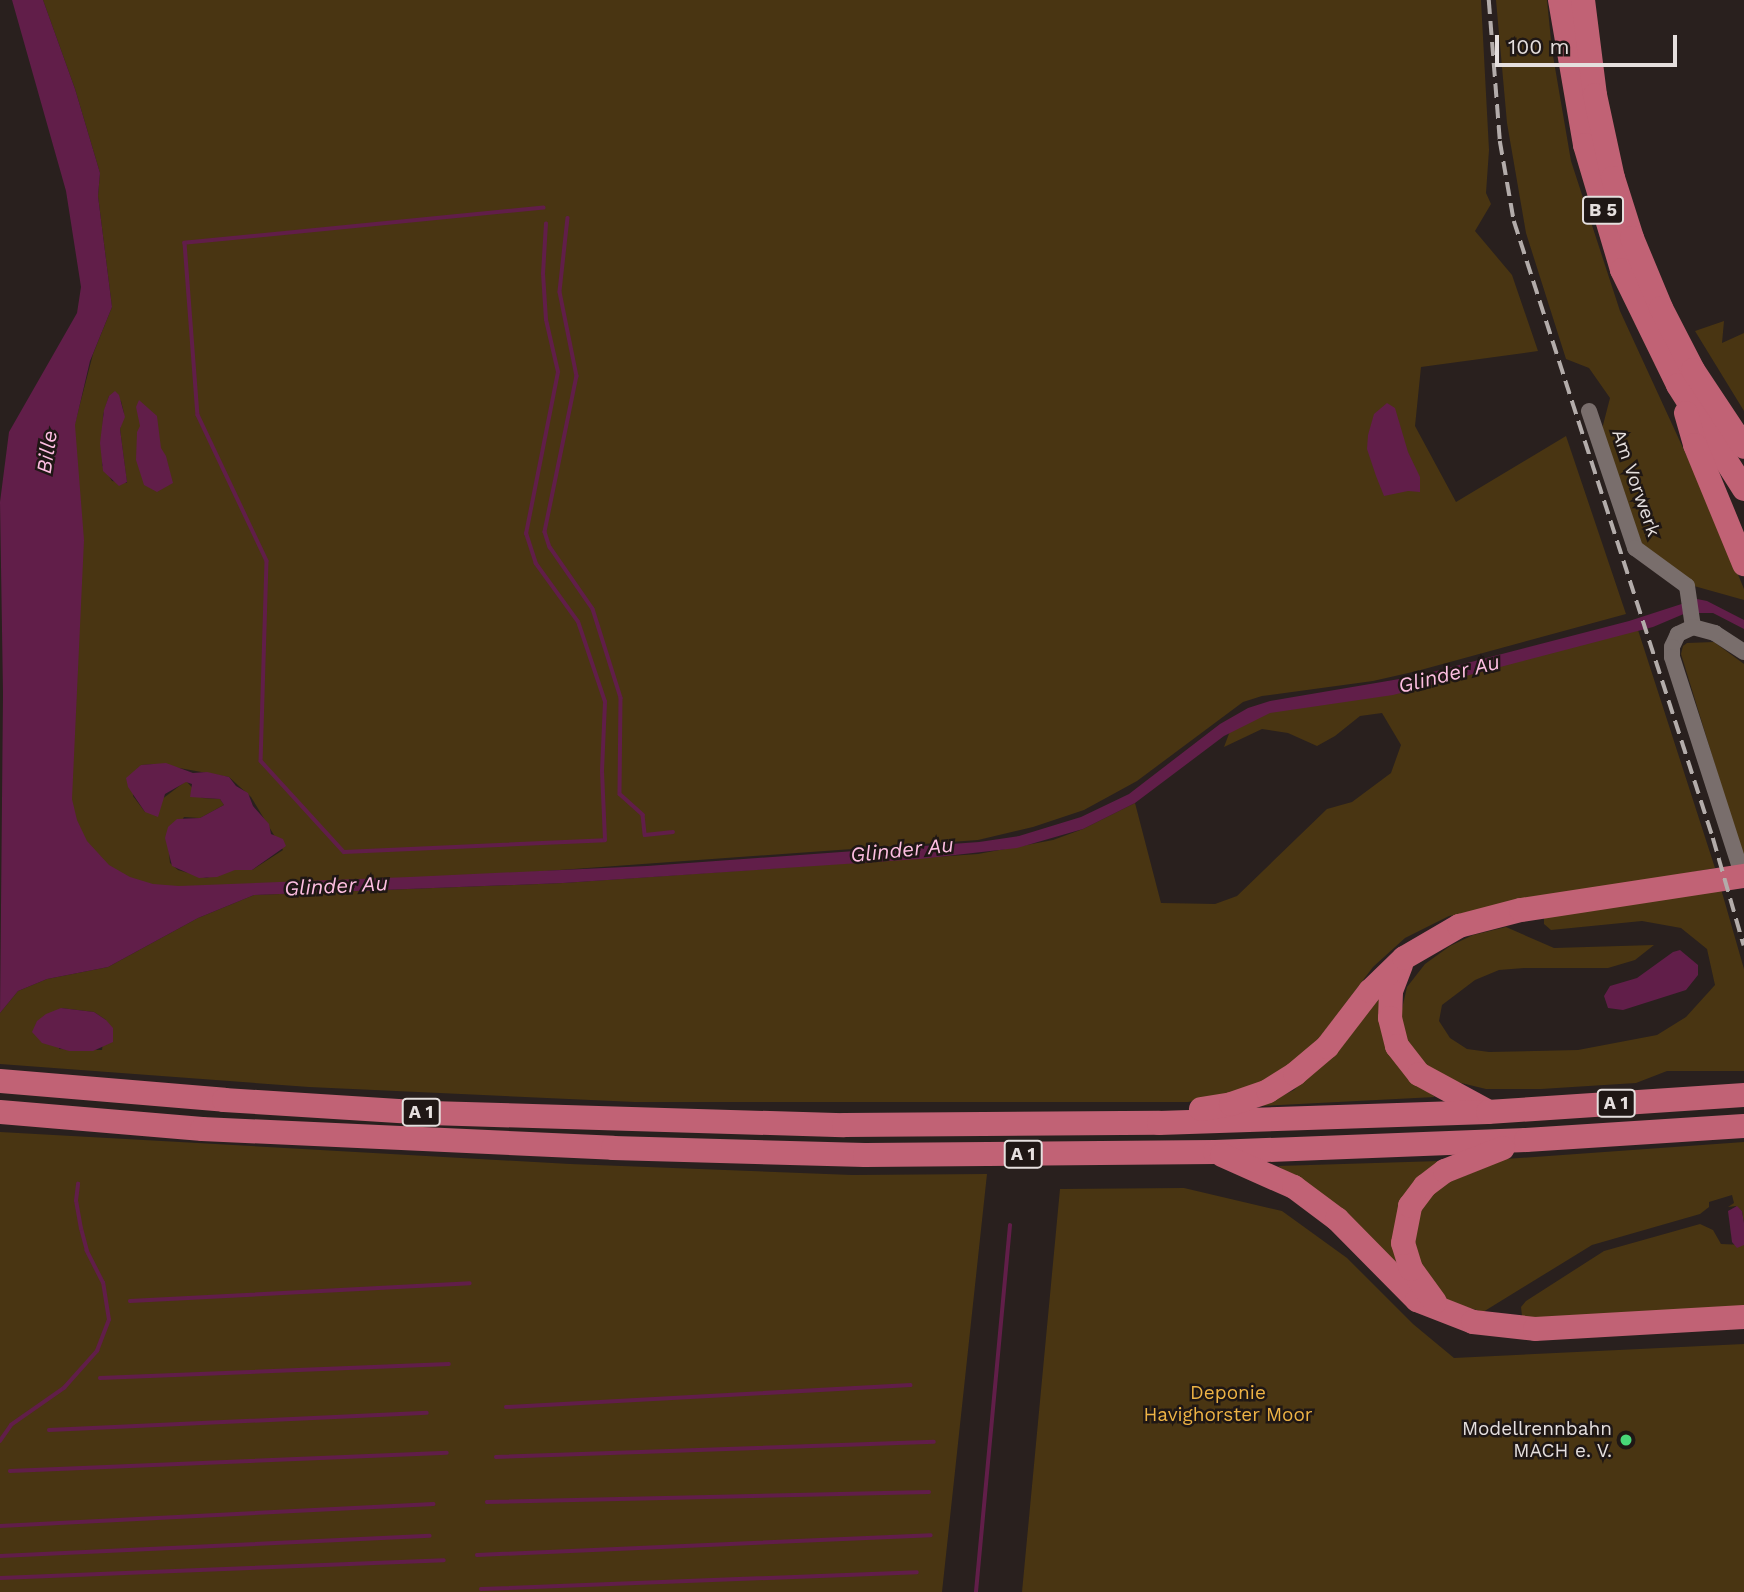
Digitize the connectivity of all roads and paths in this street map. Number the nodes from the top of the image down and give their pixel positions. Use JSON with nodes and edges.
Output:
{"nodes":[{"id":1,"x":1560,"y":0,"type":"edge"},
{"id":2,"x":1583,"y":0,"type":"edge"},
{"id":3,"x":1678,"y":385,"type":"junction"},
{"id":4,"x":1589,"y":411,"type":"dead end"},
{"id":5,"x":1744,"y":447,"type":"edge"},
{"id":6,"x":1744,"y":489,"type":"edge"},
{"id":7,"x":1744,"y":564,"type":"edge"},
{"id":8,"x":1692,"y":613,"type":"junction"},
{"id":9,"x":1744,"y":652,"type":"edge"},
{"id":10,"x":1736,"y":879,"type":"edge"},
{"id":11,"x":1404,"y":958,"type":"junction"},
{"id":12,"x":0,"y":1080,"type":"edge"},
{"id":13,"x":1744,"y":1095,"type":"edge"},
{"id":14,"x":0,"y":1112,"type":"edge"},
{"id":15,"x":1488,"y":1112,"type":"junction"},
{"id":16,"x":1159,"y":1123,"type":"junction"},
{"id":17,"x":1744,"y":1126,"type":"edge"},
{"id":18,"x":1526,"y":1139,"type":"junction"},
{"id":19,"x":1215,"y":1152,"type":"junction"},
{"id":20,"x":1446,"y":1312,"type":"junction"},
{"id":21,"x":1744,"y":1317,"type":"edge"}],
"edges":[{"from":1,"to":3,"type":"highway","number":"B 5"},
{"from":2,"to":5,"type":"highway","number":"B 5"},
{"from":3,"to":6,"type":"highway","number":"B 5"},
{"from":3,"to":7,"type":"highway"},
{"from":4,"to":8,"type":"street","name":"Am Vorwerk"},
{"from":8,"to":9,"type":"street"},
{"from":8,"to":10,"type":"street"},
{"from":10,"to":11,"type":"highway"},
{"from":11,"to":15,"type":"highway"},
{"from":11,"to":16,"type":"highway"},
{"from":12,"to":16,"type":"highway","number":"A 1"},
{"from":13,"to":15,"type":"highway","number":"A 1"},
{"from":14,"to":19,"type":"highway","number":"A 1"},
{"from":15,"to":16,"type":"highway","number":"A 1"},
{"from":17,"to":18,"type":"highway","number":"A 1"},
{"from":18,"to":19,"type":"highway","number":"A 1"},
{"from":18,"to":20,"type":"highway"},
{"from":19,"to":20,"type":"highway"},
{"from":20,"to":21,"type":"highway"}]}
